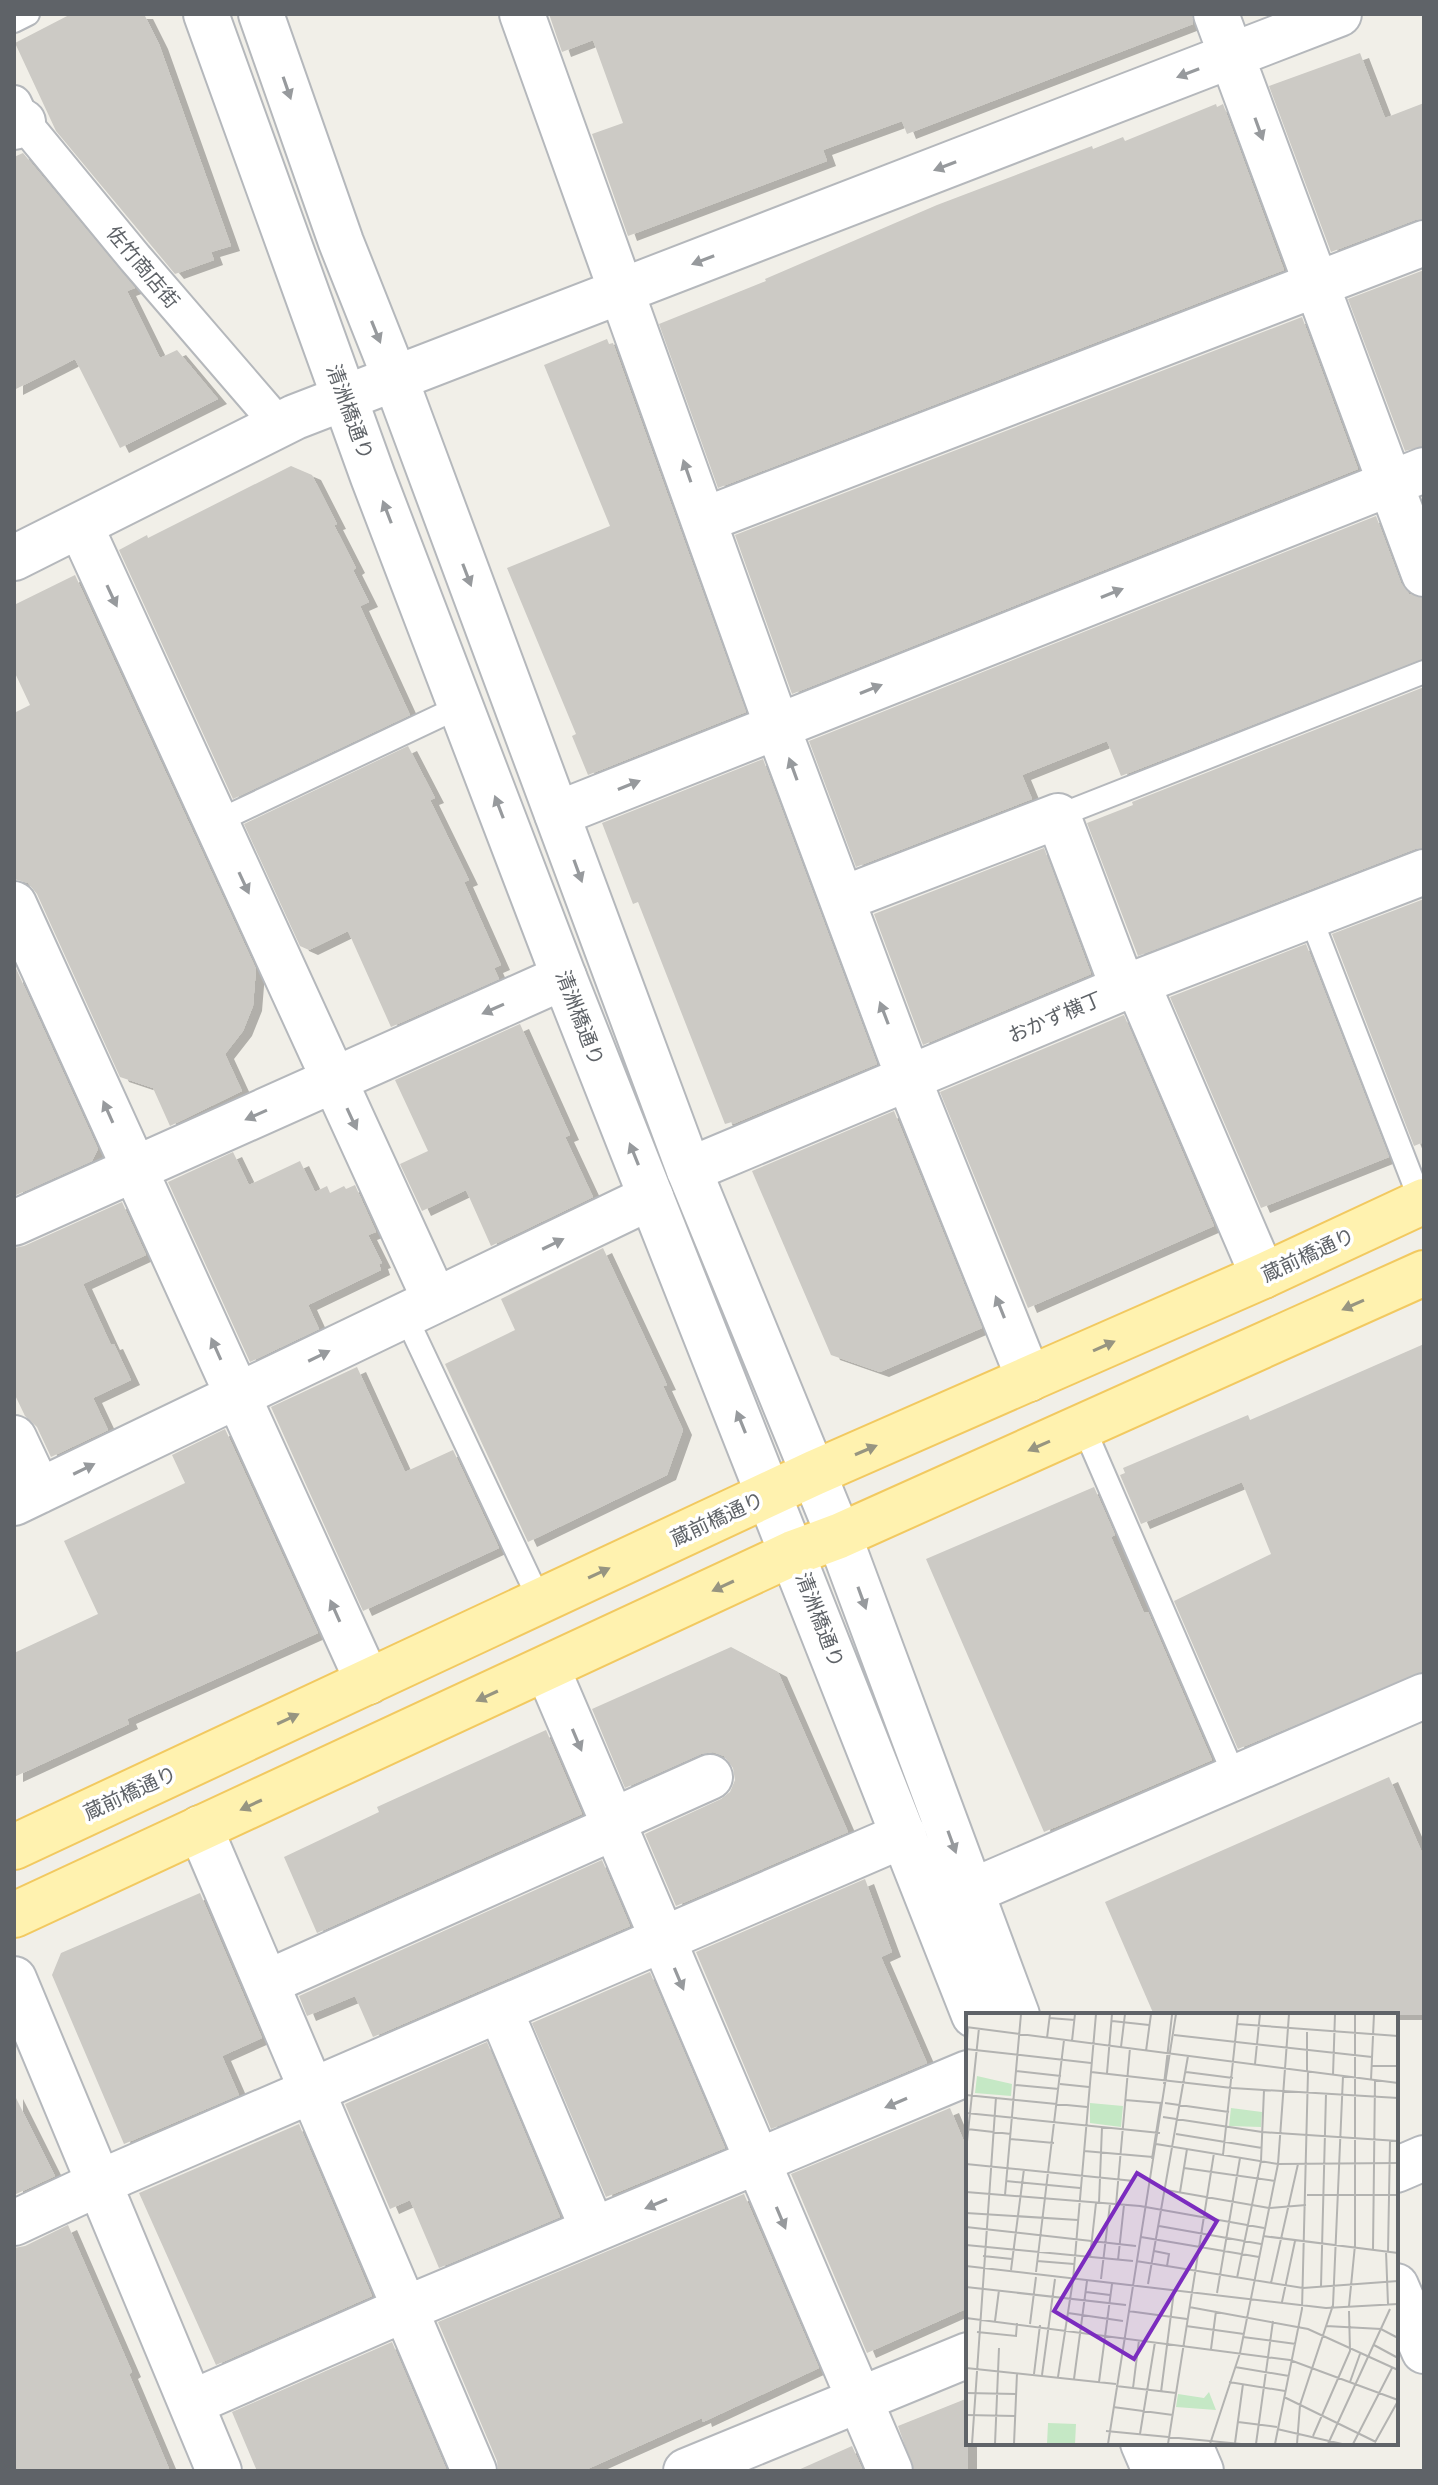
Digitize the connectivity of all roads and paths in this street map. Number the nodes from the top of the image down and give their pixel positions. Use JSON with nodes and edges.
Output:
{"nodes":[{"id":1,"x":28,"y":14,"type":"edge"},
{"id":2,"x":206,"y":14,"type":"edge"},
{"id":3,"x":261,"y":14,"type":"edge"},
{"id":4,"x":522,"y":14,"type":"edge"},
{"id":5,"x":1216,"y":14,"type":"edge"},
{"id":6,"x":1339,"y":14,"type":"edge"},
{"id":7,"x":14,"y":21,"type":"edge"},
{"id":8,"x":1232,"y":56,"type":"junction"},
{"id":9,"x":17,"y":118,"type":"edge"},
{"id":10,"x":1424,"y":243,"type":"edge"},
{"id":11,"x":1316,"y":284,"type":"junction"},
{"id":12,"x":623,"y":291,"type":"junction"},
{"id":13,"x":395,"y":378,"type":"junction"},
{"id":14,"x":346,"y":397,"type":"junction"},
{"id":15,"x":279,"y":425,"type":"junction"},
{"id":16,"x":1407,"y":477,"type":"edge"},
{"id":17,"x":704,"y":520,"type":"junction"},
{"id":18,"x":80,"y":525,"type":"junction"},
{"id":19,"x":14,"y":558,"type":"edge"},
{"id":20,"x":1424,"y":574,"type":"edge"},
{"id":21,"x":1424,"y":672,"type":"edge"},
{"id":22,"x":461,"y":706,"type":"junction"},
{"id":23,"x":777,"y":726,"type":"junction"},
{"id":24,"x":557,"y":814,"type":"junction"},
{"id":25,"x":1058,"y":816,"type":"junction"},
{"id":26,"x":216,"y":822,"type":"junction"},
{"id":27,"x":1424,"y":872,"type":"edge"},
{"id":28,"x":842,"y":899,"type":"junction"},
{"id":29,"x":14,"y":904,"type":"edge"},
{"id":30,"x":1310,"y":916,"type":"junction"},
{"id":31,"x":564,"y":977,"type":"junction"},
{"id":32,"x":1130,"y":985,"type":"junction"},
{"id":33,"x":909,"y":1078,"type":"junction"},
{"id":34,"x":334,"y":1080,"type":"junction"},
{"id":35,"x":134,"y":1170,"type":"junction"},
{"id":36,"x":689,"y":1170,"type":"junction"},
{"id":37,"x":651,"y":1197,"type":"junction"},
{"id":38,"x":1422,"y":1202,"type":"edge"},
{"id":39,"x":14,"y":1223,"type":"edge"},
{"id":40,"x":1424,"y":1273,"type":"edge"},
{"id":41,"x":1263,"y":1276,"type":"junction"},
{"id":42,"x":420,"y":1307,"type":"junction"},
{"id":43,"x":1029,"y":1379,"type":"junction"},
{"id":44,"x":237,"y":1396,"type":"junction"},
{"id":45,"x":1083,"y":1426,"type":"junction"},
{"id":46,"x":14,"y":1438,"type":"edge"},
{"id":47,"x":814,"y":1473,"type":"junction"},
{"id":48,"x":769,"y":1494,"type":"junction"},
{"id":49,"x":26,"y":1497,"type":"edge"},
{"id":50,"x":839,"y":1536,"type":"junction"},
{"id":51,"x":793,"y":1553,"type":"junction"},
{"id":52,"x":540,"y":1601,"type":"junction"},
{"id":53,"x":547,"y":1668,"type":"junction"},
{"id":54,"x":368,"y":1682,"type":"junction"},
{"id":55,"x":1424,"y":1696,"type":"edge"},
{"id":56,"x":710,"y":1777,"type":"dead end"},
{"id":57,"x":1235,"y":1777,"type":"junction"},
{"id":58,"x":613,"y":1824,"type":"junction"},
{"id":59,"x":200,"y":1828,"type":"junction"},
{"id":60,"x":904,"y":1835,"type":"junction"},
{"id":61,"x":14,"y":1847,"type":"edge"},
{"id":62,"x":970,"y":1892,"type":"junction"},
{"id":63,"x":14,"y":1915,"type":"edge"},
{"id":64,"x":663,"y":1940,"type":"junction"},
{"id":65,"x":14,"y":1979,"type":"edge"},
{"id":66,"x":266,"y":1983,"type":"junction"},
{"id":67,"x":500,"y":2010,"type":"junction"},
{"id":68,"x":973,"y":2013,"type":"edge"},
{"id":69,"x":1016,"y":2013,"type":"edge"},
{"id":70,"x":966,"y":2074,"type":"edge"},
{"id":71,"x":312,"y":2091,"type":"junction"},
{"id":72,"x":1424,"y":2158,"type":"edge"},
{"id":73,"x":757,"y":2161,"type":"junction"},
{"id":74,"x":1398,"y":2169,"type":"edge"},
{"id":75,"x":99,"y":2183,"type":"junction"},
{"id":76,"x":14,"y":2223,"type":"edge"},
{"id":77,"x":593,"y":2230,"type":"junction"},
{"id":78,"x":1398,"y":2291,"type":"edge"},
{"id":79,"x":405,"y":2309,"type":"junction"},
{"id":80,"x":1424,"y":2351,"type":"edge"},
{"id":81,"x":966,"y":2356,"type":"edge"},
{"id":82,"x":859,"y":2400,"type":"junction"},
{"id":83,"x":191,"y":2403,"type":"junction"},
{"id":84,"x":1144,"y":2445,"type":"edge"},
{"id":85,"x":1190,"y":2445,"type":"edge"},
{"id":86,"x":219,"y":2471,"type":"edge"},
{"id":87,"x":474,"y":2471,"type":"edge"},
{"id":88,"x":686,"y":2471,"type":"edge"},
{"id":89,"x":890,"y":2471,"type":"edge"},
{"id":90,"x":1155,"y":2471,"type":"edge"},
{"id":91,"x":1201,"y":2471,"type":"edge"}],
"edges":[{"from":1,"to":7,"type":"lane"},
{"from":2,"to":14,"type":"street","name":"清洲橋通り"},
{"from":3,"to":13,"type":"street","one_way":true},
{"from":4,"to":12,"type":"street"},
{"from":5,"to":8,"type":"street"},
{"from":6,"to":8,"type":"street"},
{"from":8,"to":11,"type":"street","one_way":true},
{"from":8,"to":12,"type":"street","one_way":true},
{"from":9,"to":15,"type":"street","name":"佐竹商店街"},
{"from":10,"to":11,"type":"street"},
{"from":11,"to":16,"type":"street"},
{"from":11,"to":17,"type":"street"},
{"from":12,"to":13,"type":"street"},
{"from":17,"to":12,"type":"street","one_way":true},
{"from":13,"to":14,"type":"street"},
{"from":13,"to":24,"type":"street","one_way":true},
{"from":14,"to":15,"type":"street"},
{"from":22,"to":14,"type":"street","name":"清洲橋通り","one_way":true},
{"from":15,"to":18,"type":"street"},
{"from":16,"to":20,"type":"street"},
{"from":23,"to":16,"type":"street","one_way":true},
{"from":17,"to":23,"type":"street"},
{"from":18,"to":19,"type":"street"},
{"from":18,"to":26,"type":"street","one_way":true},
{"from":21,"to":25,"type":"lane"},
{"from":22,"to":26,"type":"lane"},
{"from":31,"to":22,"type":"street","name":"清洲橋通り","one_way":true},
{"from":24,"to":23,"type":"street","one_way":true},
{"from":28,"to":23,"type":"street","one_way":true},
{"from":24,"to":36,"type":"street","one_way":true},
{"from":25,"to":28,"type":"street"},
{"from":25,"to":32,"type":"street"},
{"from":26,"to":34,"type":"street","one_way":true},
{"from":27,"to":30,"type":"street","name":"おかず横丁"},
{"from":33,"to":28,"type":"street","one_way":true},
{"from":35,"to":29,"type":"street","one_way":true},
{"from":30,"to":32,"type":"street","name":"おかず横丁"},
{"from":30,"to":38,"type":"lane"},
{"from":31,"to":34,"type":"street","one_way":true},
{"from":37,"to":31,"type":"street","name":"清洲橋通り","one_way":true},
{"from":32,"to":33,"type":"street","name":"おかず横丁"},
{"from":32,"to":41,"type":"street"},
{"from":33,"to":36,"type":"street","name":"おかず横丁"},
{"from":43,"to":33,"type":"street","one_way":true},
{"from":34,"to":35,"type":"street","one_way":true},
{"from":34,"to":42,"type":"street","one_way":true},
{"from":35,"to":39,"type":"street"},
{"from":44,"to":35,"type":"street","one_way":true},
{"from":36,"to":47,"type":"street"},
{"from":42,"to":37,"type":"street","one_way":true},
{"from":48,"to":37,"type":"street","name":"清洲橋通り","one_way":true},
{"from":38,"to":41,"type":"main road","name":"蔵前橋通り"},
{"from":40,"to":45,"type":"main road","one_way":true},
{"from":43,"to":41,"type":"main road","name":"蔵前橋通り","one_way":true},
{"from":44,"to":42,"type":"street","one_way":true},
{"from":42,"to":52,"type":"lane"},
{"from":47,"to":43,"type":"main road","name":"蔵前橋通り","one_way":true},
{"from":49,"to":44,"type":"street","one_way":true},
{"from":54,"to":44,"type":"street","one_way":true},
{"from":45,"to":50,"type":"main road","one_way":true},
{"from":45,"to":57,"type":"lane"},
{"from":46,"to":49,"type":"street"},
{"from":47,"to":48,"type":"main road","name":"蔵前橋通り"},
{"from":47,"to":50,"type":"street"},
{"from":48,"to":51,"type":"street","name":"清洲橋通り"},
{"from":52,"to":48,"type":"main road","name":"蔵前橋通り","one_way":true},
{"from":50,"to":51,"type":"main road"},
{"from":50,"to":62,"type":"street","one_way":true},
{"from":51,"to":53,"type":"main road","one_way":true},
{"from":51,"to":60,"type":"street","name":"清洲橋通り"},
{"from":52,"to":54,"type":"main road","name":"蔵前橋通り"},
{"from":53,"to":58,"type":"street","one_way":true},
{"from":53,"to":59,"type":"main road","one_way":true},
{"from":61,"to":54,"type":"main road","name":"蔵前橋通り","one_way":true},
{"from":55,"to":57,"type":"street"},
{"from":56,"to":58,"type":"street"},
{"from":57,"to":62,"type":"street"},
{"from":58,"to":64,"type":"street"},
{"from":58,"to":66,"type":"street"},
{"from":59,"to":63,"type":"main road"},
{"from":59,"to":66,"type":"street"},
{"from":60,"to":64,"type":"street"},
{"from":60,"to":68,"type":"street","name":"清洲橋通り"},
{"from":62,"to":69,"type":"street"},
{"from":64,"to":67,"type":"street"},
{"from":64,"to":73,"type":"street","one_way":true},
{"from":65,"to":75,"type":"street"},
{"from":66,"to":71,"type":"street"},
{"from":67,"to":71,"type":"street"},
{"from":67,"to":77,"type":"street"},
{"from":70,"to":73,"type":"street","one_way":true},
{"from":71,"to":75,"type":"street"},
{"from":71,"to":79,"type":"street"},
{"from":72,"to":74,"type":"street"},
{"from":73,"to":77,"type":"street","one_way":true},
{"from":73,"to":82,"type":"street","one_way":true},
{"from":75,"to":76,"type":"street"},
{"from":75,"to":83,"type":"street"},
{"from":77,"to":79,"type":"street"},
{"from":78,"to":80,"type":"street"},
{"from":79,"to":83,"type":"street"},
{"from":79,"to":87,"type":"street"},
{"from":81,"to":82,"type":"street"},
{"from":82,"to":88,"type":"street"},
{"from":82,"to":89,"type":"street"},
{"from":83,"to":86,"type":"street"},
{"from":84,"to":90,"type":"street"},
{"from":85,"to":91,"type":"street"}]}
